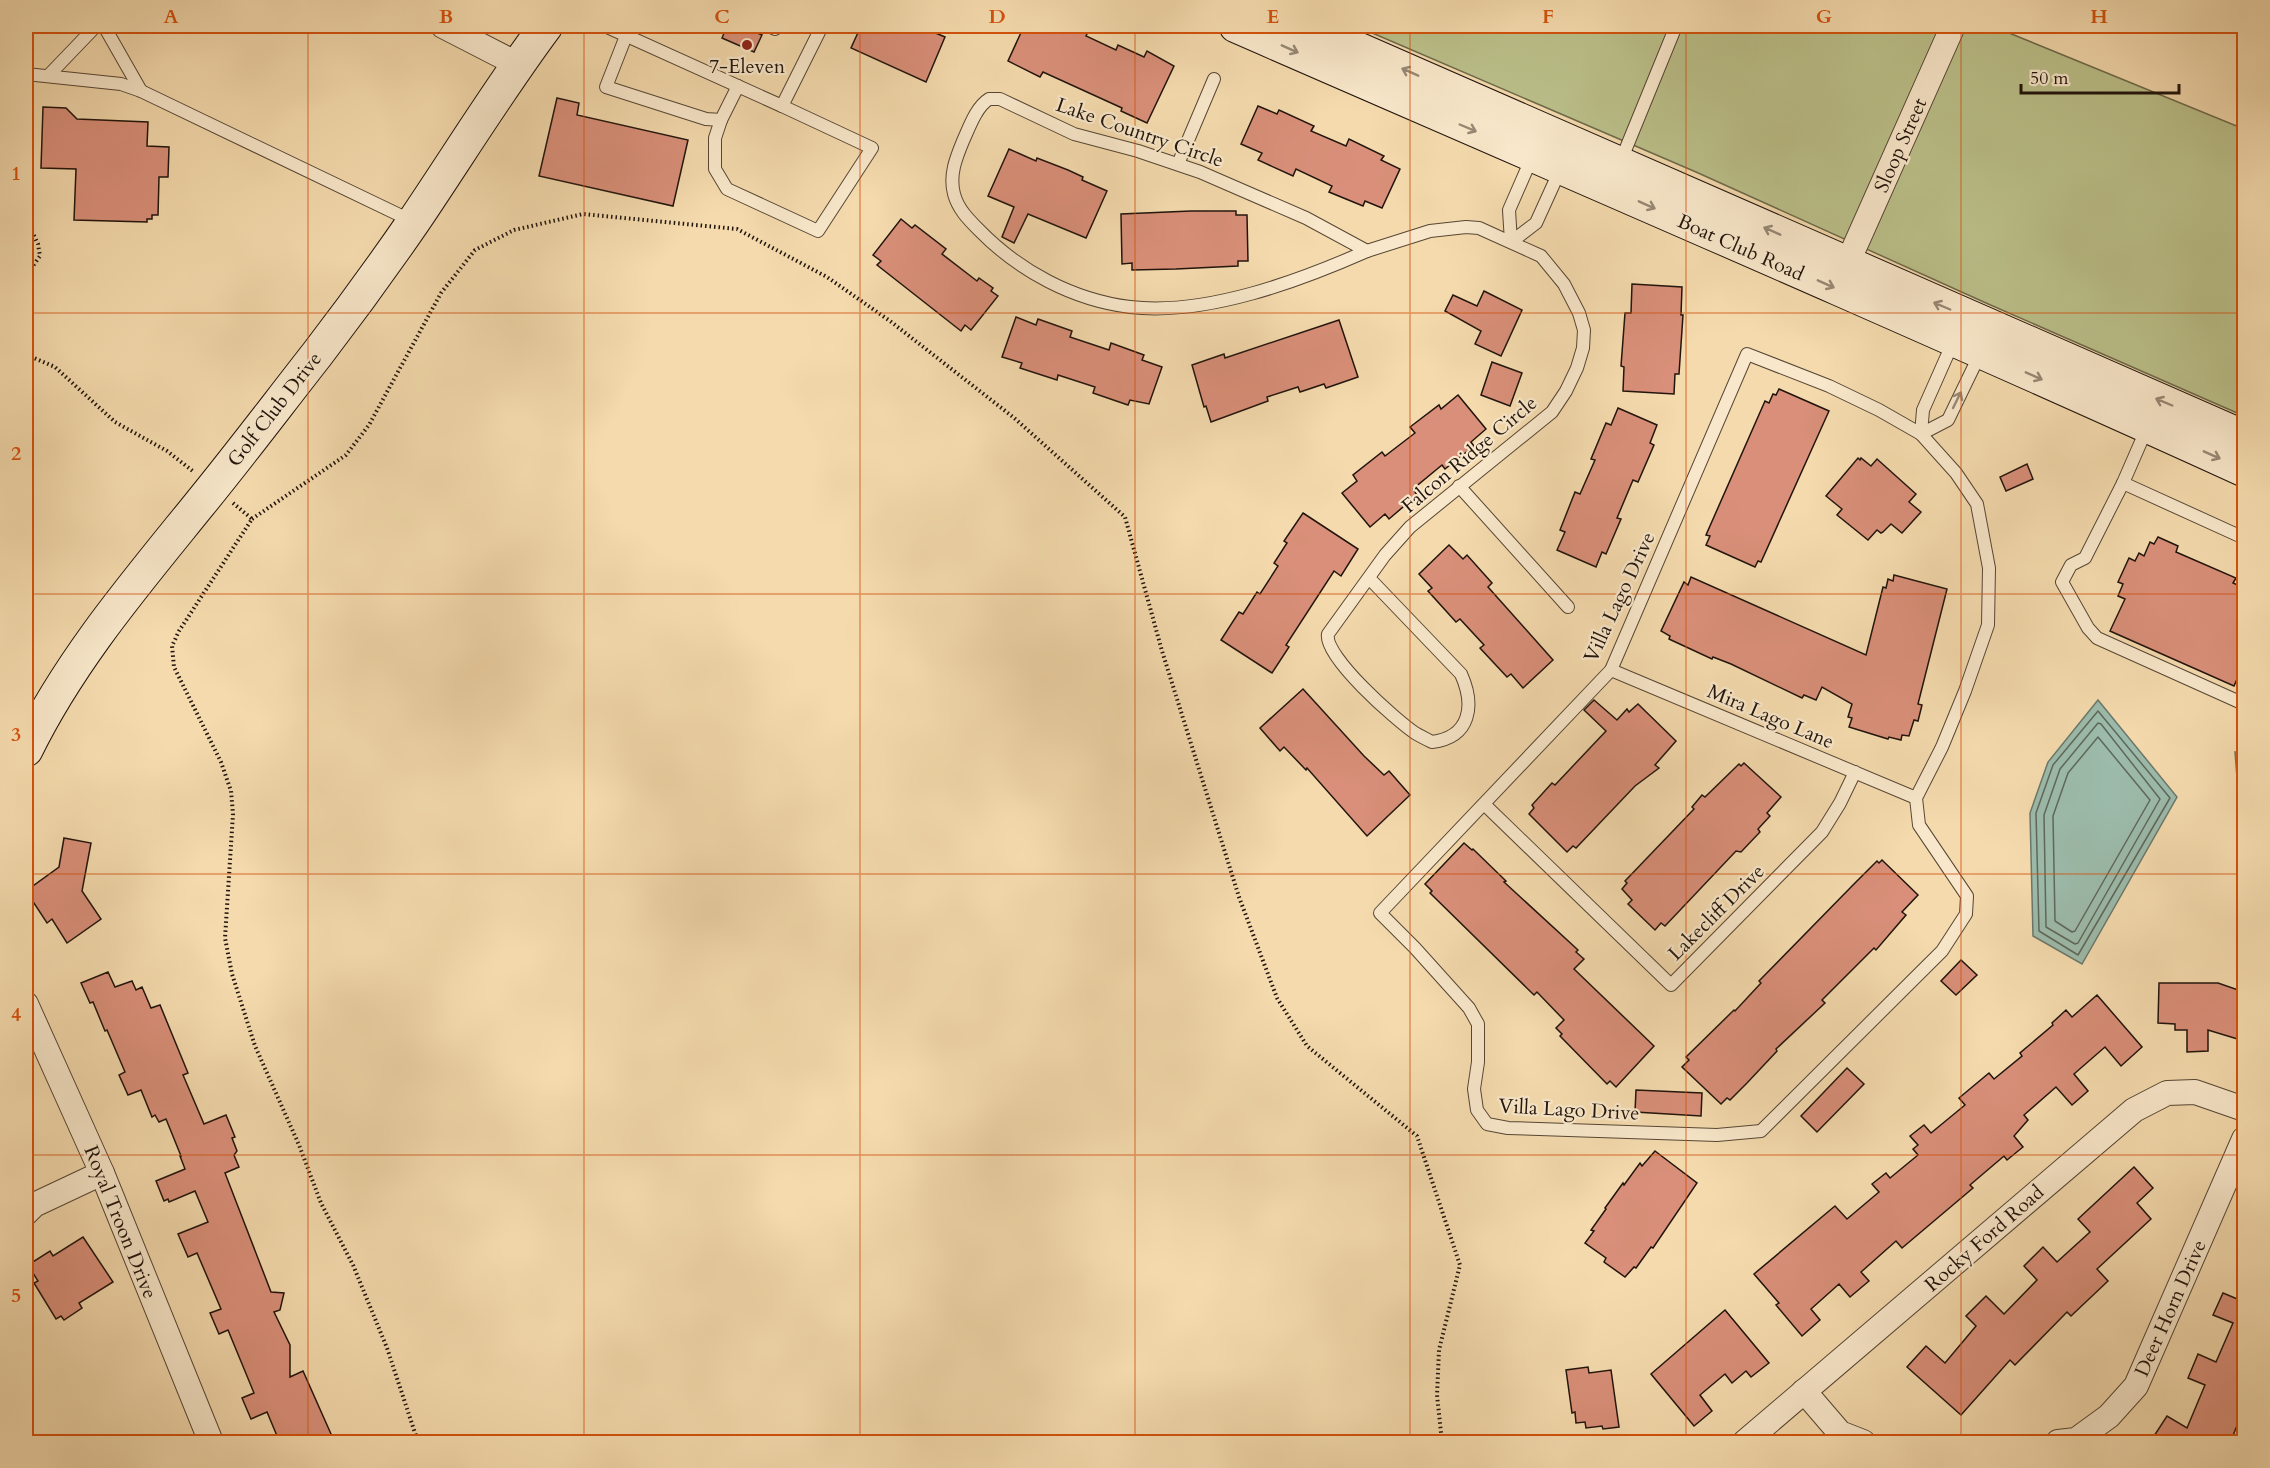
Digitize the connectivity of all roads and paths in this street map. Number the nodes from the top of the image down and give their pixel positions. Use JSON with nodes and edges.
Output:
{"nodes":[{"id":1,"x":96,"y":26,"type":"edge"},
{"id":2,"x":104,"y":26,"type":"edge"},
{"id":3,"x":442,"y":26,"type":"edge"},
{"id":4,"x":521,"y":26,"type":"edge"},
{"id":5,"x":546,"y":26,"type":"edge"},
{"id":6,"x":605,"y":26,"type":"edge"},
{"id":7,"x":769,"y":26,"type":"edge"},
{"id":8,"x":777,"y":26,"type":"edge"},
{"id":9,"x":822,"y":26,"type":"edge"},
{"id":10,"x":1236,"y":26,"type":"edge"},
{"id":11,"x":1306,"y":26,"type":"edge"},
{"id":12,"x":1676,"y":26,"type":"edge"},
{"id":13,"x":1953,"y":26,"type":"edge"},
{"id":14,"x":626,"y":36,"type":"junction"},
{"id":15,"x":517,"y":64,"type":"junction"},
{"id":16,"x":26,"y":74,"type":"edge"},
{"id":17,"x":48,"y":75,"type":"junction"},
{"id":18,"x":1214,"y":79,"type":"dead end"},
{"id":19,"x":738,"y":86,"type":"junction"},
{"id":20,"x":141,"y":91,"type":"junction"},
{"id":21,"x":783,"y":106,"type":"junction"},
{"id":22,"x":721,"y":120,"type":"junction"},
{"id":23,"x":1551,"y":154,"type":"junction"},
{"id":24,"x":1178,"y":164,"type":"junction"},
{"id":25,"x":1619,"y":164,"type":"junction"},
{"id":26,"x":26,"y":219,"type":"edge"},
{"id":27,"x":413,"y":222,"type":"junction"},
{"id":28,"x":1511,"y":242,"type":"junction"},
{"id":29,"x":1367,"y":251,"type":"junction"},
{"id":30,"x":1847,"y":264,"type":"junction"},
{"id":31,"x":26,"y":272,"type":"edge"},
{"id":32,"x":1973,"y":337,"type":"junction"},
{"id":33,"x":26,"y":357,"type":"edge"},
{"id":34,"x":2147,"y":427,"type":"junction"},
{"id":35,"x":1921,"y":434,"type":"junction"},
{"id":36,"x":2244,"y":437,"type":"edge"},
{"id":37,"x":2244,"y":470,"type":"edge"},
{"id":38,"x":2123,"y":483,"type":"junction"},
{"id":39,"x":1459,"y":486,"type":"junction"},
{"id":40,"x":214,"y":487,"type":"junction"},
{"id":41,"x":252,"y":519,"type":"junction"},
{"id":42,"x":2244,"y":538,"type":"edge"},
{"id":43,"x":1369,"y":578,"type":"junction"},
{"id":44,"x":1568,"y":607,"type":"dead end"},
{"id":45,"x":1611,"y":670,"type":"junction"},
{"id":46,"x":2244,"y":704,"type":"edge"},
{"id":47,"x":26,"y":750,"type":"edge"},
{"id":48,"x":1855,"y":772,"type":"junction"},
{"id":49,"x":1916,"y":798,"type":"junction"},
{"id":50,"x":1484,"y":804,"type":"junction"},
{"id":51,"x":26,"y":1004,"type":"edge"},
{"id":52,"x":2244,"y":1109,"type":"edge"},
{"id":53,"x":2244,"y":1139,"type":"edge"},
{"id":54,"x":102,"y":1173,"type":"junction"},
{"id":55,"x":26,"y":1213,"type":"edge"},
{"id":56,"x":1804,"y":1392,"type":"junction"},
{"id":57,"x":211,"y":1443,"type":"edge"},
{"id":58,"x":418,"y":1443,"type":"edge"},
{"id":59,"x":1442,"y":1443,"type":"edge"},
{"id":60,"x":1745,"y":1443,"type":"edge"},
{"id":61,"x":1863,"y":1443,"type":"edge"},
{"id":62,"x":2058,"y":1443,"type":"edge"}],
"edges":[{"from":1,"to":17,"type":"lane"},
{"from":2,"to":20,"type":"lane"},
{"from":3,"to":15,"type":"street"},
{"from":4,"to":15,"type":"main road","name":"Golf Club Drive"},
{"from":5,"to":15,"type":"main road","name":"Golf Club Drive"},
{"from":6,"to":14,"type":"lane"},
{"from":7,"to":8,"type":"lane"},
{"from":9,"to":21,"type":"lane"},
{"from":10,"to":23,"type":"main road","name":"Boat Club Road","one_way":true},
{"from":23,"to":11,"type":"main road","name":"Boat Club Road","one_way":true},
{"from":12,"to":25,"type":"lane"},
{"from":13,"to":30,"type":"street","name":"Sloop Street"},
{"from":14,"to":19,"type":"lane"},
{"from":14,"to":22,"type":"lane"},
{"from":15,"to":27,"type":"main road","name":"Golf Club Drive"},
{"from":16,"to":17,"type":"lane"},
{"from":17,"to":20,"type":"lane"},
{"from":18,"to":24,"type":"lane"},
{"from":19,"to":21,"type":"lane"},
{"from":19,"to":22,"type":"lane"},
{"from":20,"to":27,"type":"lane"},
{"from":21,"to":22,"type":"lane"},
{"from":23,"to":25,"type":"main road","name":"Boat Club Road"},
{"from":23,"to":28,"type":"lane"},
{"from":23,"to":28,"type":"lane"},
{"from":23,"to":32,"type":"main road","name":"Boat Club Road","one_way":true},
{"from":24,"to":29,"type":"lane","name":"Lake Country Circle"},
{"from":24,"to":29,"type":"lane","name":"Lake Country Circle"},
{"from":30,"to":25,"type":"main road","name":"Boat Club Road","one_way":true},
{"from":26,"to":31,"type":"path"},
{"from":27,"to":40,"type":"main road","name":"Golf Club Drive"},
{"from":28,"to":29,"type":"lane","name":"Lake Country Circle"},
{"from":28,"to":39,"type":"lane","name":"Falcon Ridge Circle"},
{"from":32,"to":30,"type":"main road","name":"Boat Club Road","one_way":true},
{"from":32,"to":34,"type":"main road","name":"Boat Club Road","one_way":true},
{"from":32,"to":35,"type":"lane"},
{"from":35,"to":32,"type":"lane","one_way":true},
{"from":36,"to":32,"type":"main road","name":"Boat Club Road","one_way":true},
{"from":33,"to":40,"type":"path"},
{"from":34,"to":37,"type":"main road","name":"Boat Club Road","one_way":true},
{"from":34,"to":38,"type":"lane"},
{"from":35,"to":45,"type":"lane","name":"Villa Lago Drive"},
{"from":35,"to":49,"type":"lane","name":"Villa Lago Drive"},
{"from":38,"to":42,"type":"lane"},
{"from":38,"to":46,"type":"lane"},
{"from":39,"to":43,"type":"lane","name":"Falcon Ridge Circle"},
{"from":39,"to":44,"type":"lane"},
{"from":40,"to":41,"type":"path"},
{"from":40,"to":47,"type":"main road","name":"Golf Club Drive"},
{"from":41,"to":58,"type":"path"},
{"from":41,"to":59,"type":"path"},
{"from":43,"to":43,"type":"lane","name":"Falcon Ridge Circle"},
{"from":45,"to":48,"type":"lane","name":"Mira Lago Lane"},
{"from":45,"to":50,"type":"lane","name":"Villa Lago Drive"},
{"from":48,"to":49,"type":"lane","name":"Mira Lago Lane"},
{"from":48,"to":50,"type":"lane","name":"Lakecliff Drive"},
{"from":49,"to":50,"type":"lane","name":"Villa Lago Drive"},
{"from":51,"to":54,"type":"street","name":"Royal Troon Drive"},
{"from":52,"to":56,"type":"street","name":"Rocky Ford Road"},
{"from":53,"to":62,"type":"street","name":"Deer Horn Drive"},
{"from":54,"to":55,"type":"street"},
{"from":54,"to":57,"type":"street","name":"Royal Troon Drive"},
{"from":56,"to":60,"type":"street","name":"Rocky Ford Road"},
{"from":56,"to":61,"type":"street"}]}
